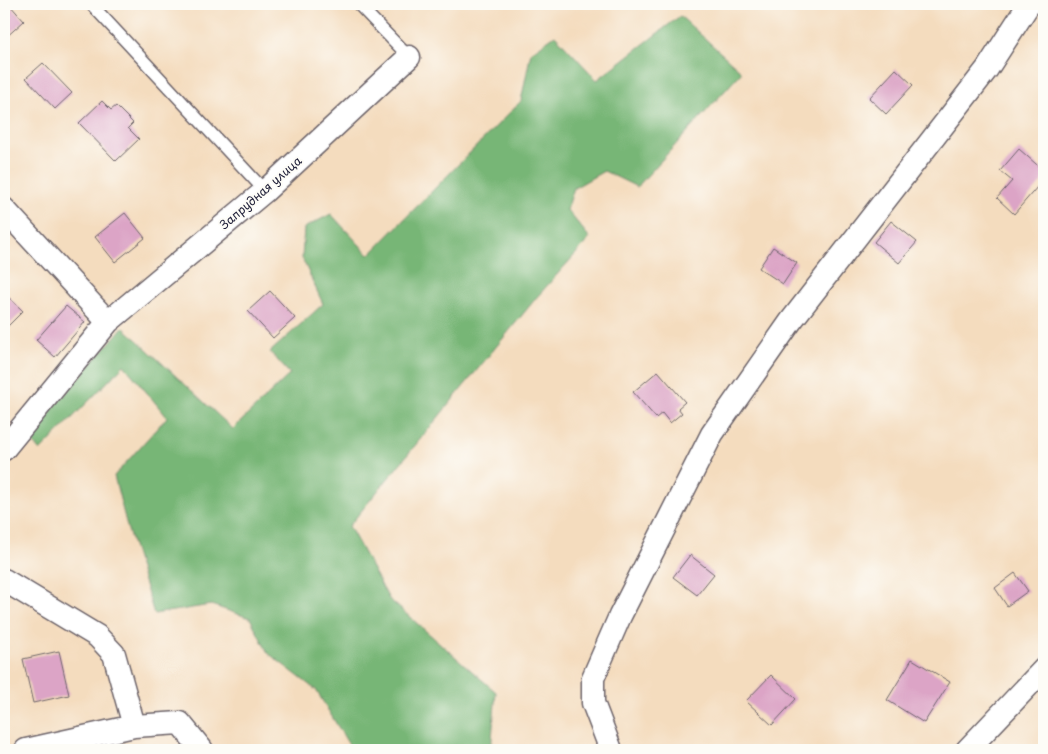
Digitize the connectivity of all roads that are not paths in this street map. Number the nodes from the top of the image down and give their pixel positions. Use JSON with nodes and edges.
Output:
{"nodes":[{"id":1,"x":91,"y":4,"type":"edge"},
{"id":2,"x":358,"y":4,"type":"edge"},
{"id":3,"x":1030,"y":4,"type":"edge"},
{"id":4,"x":409,"y":57,"type":"joint"},
{"id":5,"x":266,"y":191,"type":"junction"},
{"id":6,"x":4,"y":209,"type":"edge"},
{"id":7,"x":108,"y":322,"type":"junction"},
{"id":8,"x":4,"y":449,"type":"edge"},
{"id":9,"x":4,"y":580,"type":"edge"},
{"id":10,"x":1044,"y":669,"type":"edge"},
{"id":11,"x":134,"y":726,"type":"junction"},
{"id":12,"x":26,"y":750,"type":"edge"},
{"id":13,"x":202,"y":750,"type":"edge"},
{"id":14,"x":611,"y":750,"type":"edge"},
{"id":15,"x":967,"y":750,"type":"edge"}],
"edges":[{"from":1,"to":5,"type":"lane"},
{"from":2,"to":4,"type":"lane"},
{"from":3,"to":14,"type":"street"},
{"from":4,"to":5,"type":"street","name":"Запрудная улица"},
{"from":5,"to":7,"type":"street","name":"Запрудная улица"},
{"from":6,"to":7,"type":"street"},
{"from":7,"to":8,"type":"street","name":"Запрудная улица"},
{"from":9,"to":11,"type":"street"},
{"from":10,"to":15,"type":"street"},
{"from":11,"to":12,"type":"street"},
{"from":11,"to":13,"type":"street"}]}
